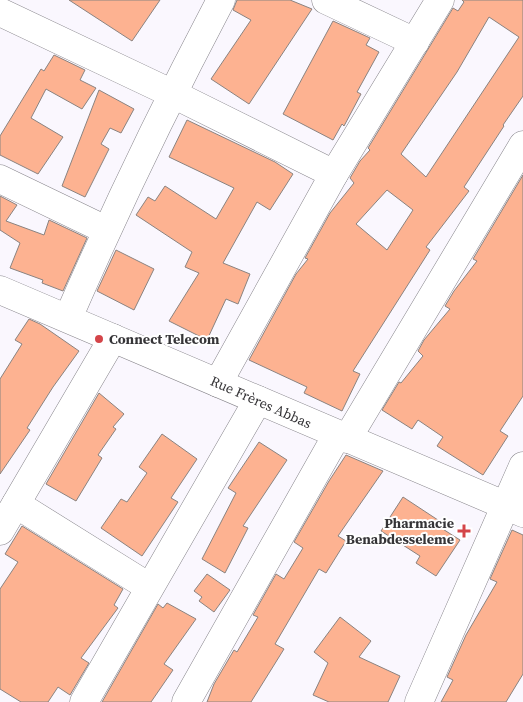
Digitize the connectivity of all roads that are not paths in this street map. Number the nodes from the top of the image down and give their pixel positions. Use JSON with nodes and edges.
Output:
{"nodes":[{"id":1,"x":221,"y":0,"type":"edge"},
{"id":2,"x":326,"y":0,"type":"edge"},
{"id":3,"x":440,"y":0,"type":"edge"},
{"id":4,"x":0,"y":12,"type":"edge"},
{"id":5,"x":415,"y":42,"type":"junction"},
{"id":6,"x":171,"y":93,"type":"junction"},
{"id":7,"x":523,"y":145,"type":"edge"},
{"id":8,"x":334,"y":174,"type":"junction"},
{"id":9,"x":0,"y":179,"type":"edge"},
{"id":10,"x":106,"y":230,"type":"junction"},
{"id":11,"x":0,"y":290,"type":"edge"},
{"id":12,"x":68,"y":318,"type":"junction"},
{"id":13,"x":113,"y":338,"type":"junction"},
{"id":14,"x":218,"y":383,"type":"junction"},
{"id":15,"x":258,"y":400,"type":"junction"},
{"id":16,"x":342,"y":437,"type":"junction"},
{"id":17,"x":523,"y":466,"type":"edge"},
{"id":18,"x":16,"y":504,"type":"junction"},
{"id":19,"x":514,"y":510,"type":"edge"},
{"id":20,"x":0,"y":531,"type":"edge"},
{"id":21,"x":149,"y":587,"type":"junction"},
{"id":22,"x":84,"y":702,"type":"edge"},
{"id":23,"x":186,"y":702,"type":"edge"},
{"id":24,"x":419,"y":702,"type":"edge"}],
"edges":[{"from":1,"to":6,"type":"street"},
{"from":2,"to":5,"type":"street"},
{"from":3,"to":5,"type":"street"},
{"from":4,"to":6,"type":"street"},
{"from":5,"to":8,"type":"street"},
{"from":6,"to":8,"type":"street"},
{"from":6,"to":10,"type":"street"},
{"from":7,"to":16,"type":"street"},
{"from":8,"to":14,"type":"street"},
{"from":9,"to":10,"type":"street"},
{"from":10,"to":12,"type":"street"},
{"from":11,"to":12,"type":"street","name":"Rue Frères Abbas"},
{"from":12,"to":13,"type":"street","name":"Rue Frères Abbas"},
{"from":13,"to":14,"type":"street","name":"Rue Frères Abbas"},
{"from":13,"to":18,"type":"street"},
{"from":14,"to":15,"type":"street","name":"Rue Frères Abbas"},
{"from":15,"to":16,"type":"street","name":"Rue Frères Abbas"},
{"from":15,"to":21,"type":"street"},
{"from":16,"to":19,"type":"street","name":"Rue Frères Abbas"},
{"from":16,"to":23,"type":"street"},
{"from":17,"to":19,"type":"street"},
{"from":18,"to":20,"type":"street"},
{"from":18,"to":21,"type":"street"},
{"from":19,"to":24,"type":"street"},
{"from":21,"to":22,"type":"street"}]}
